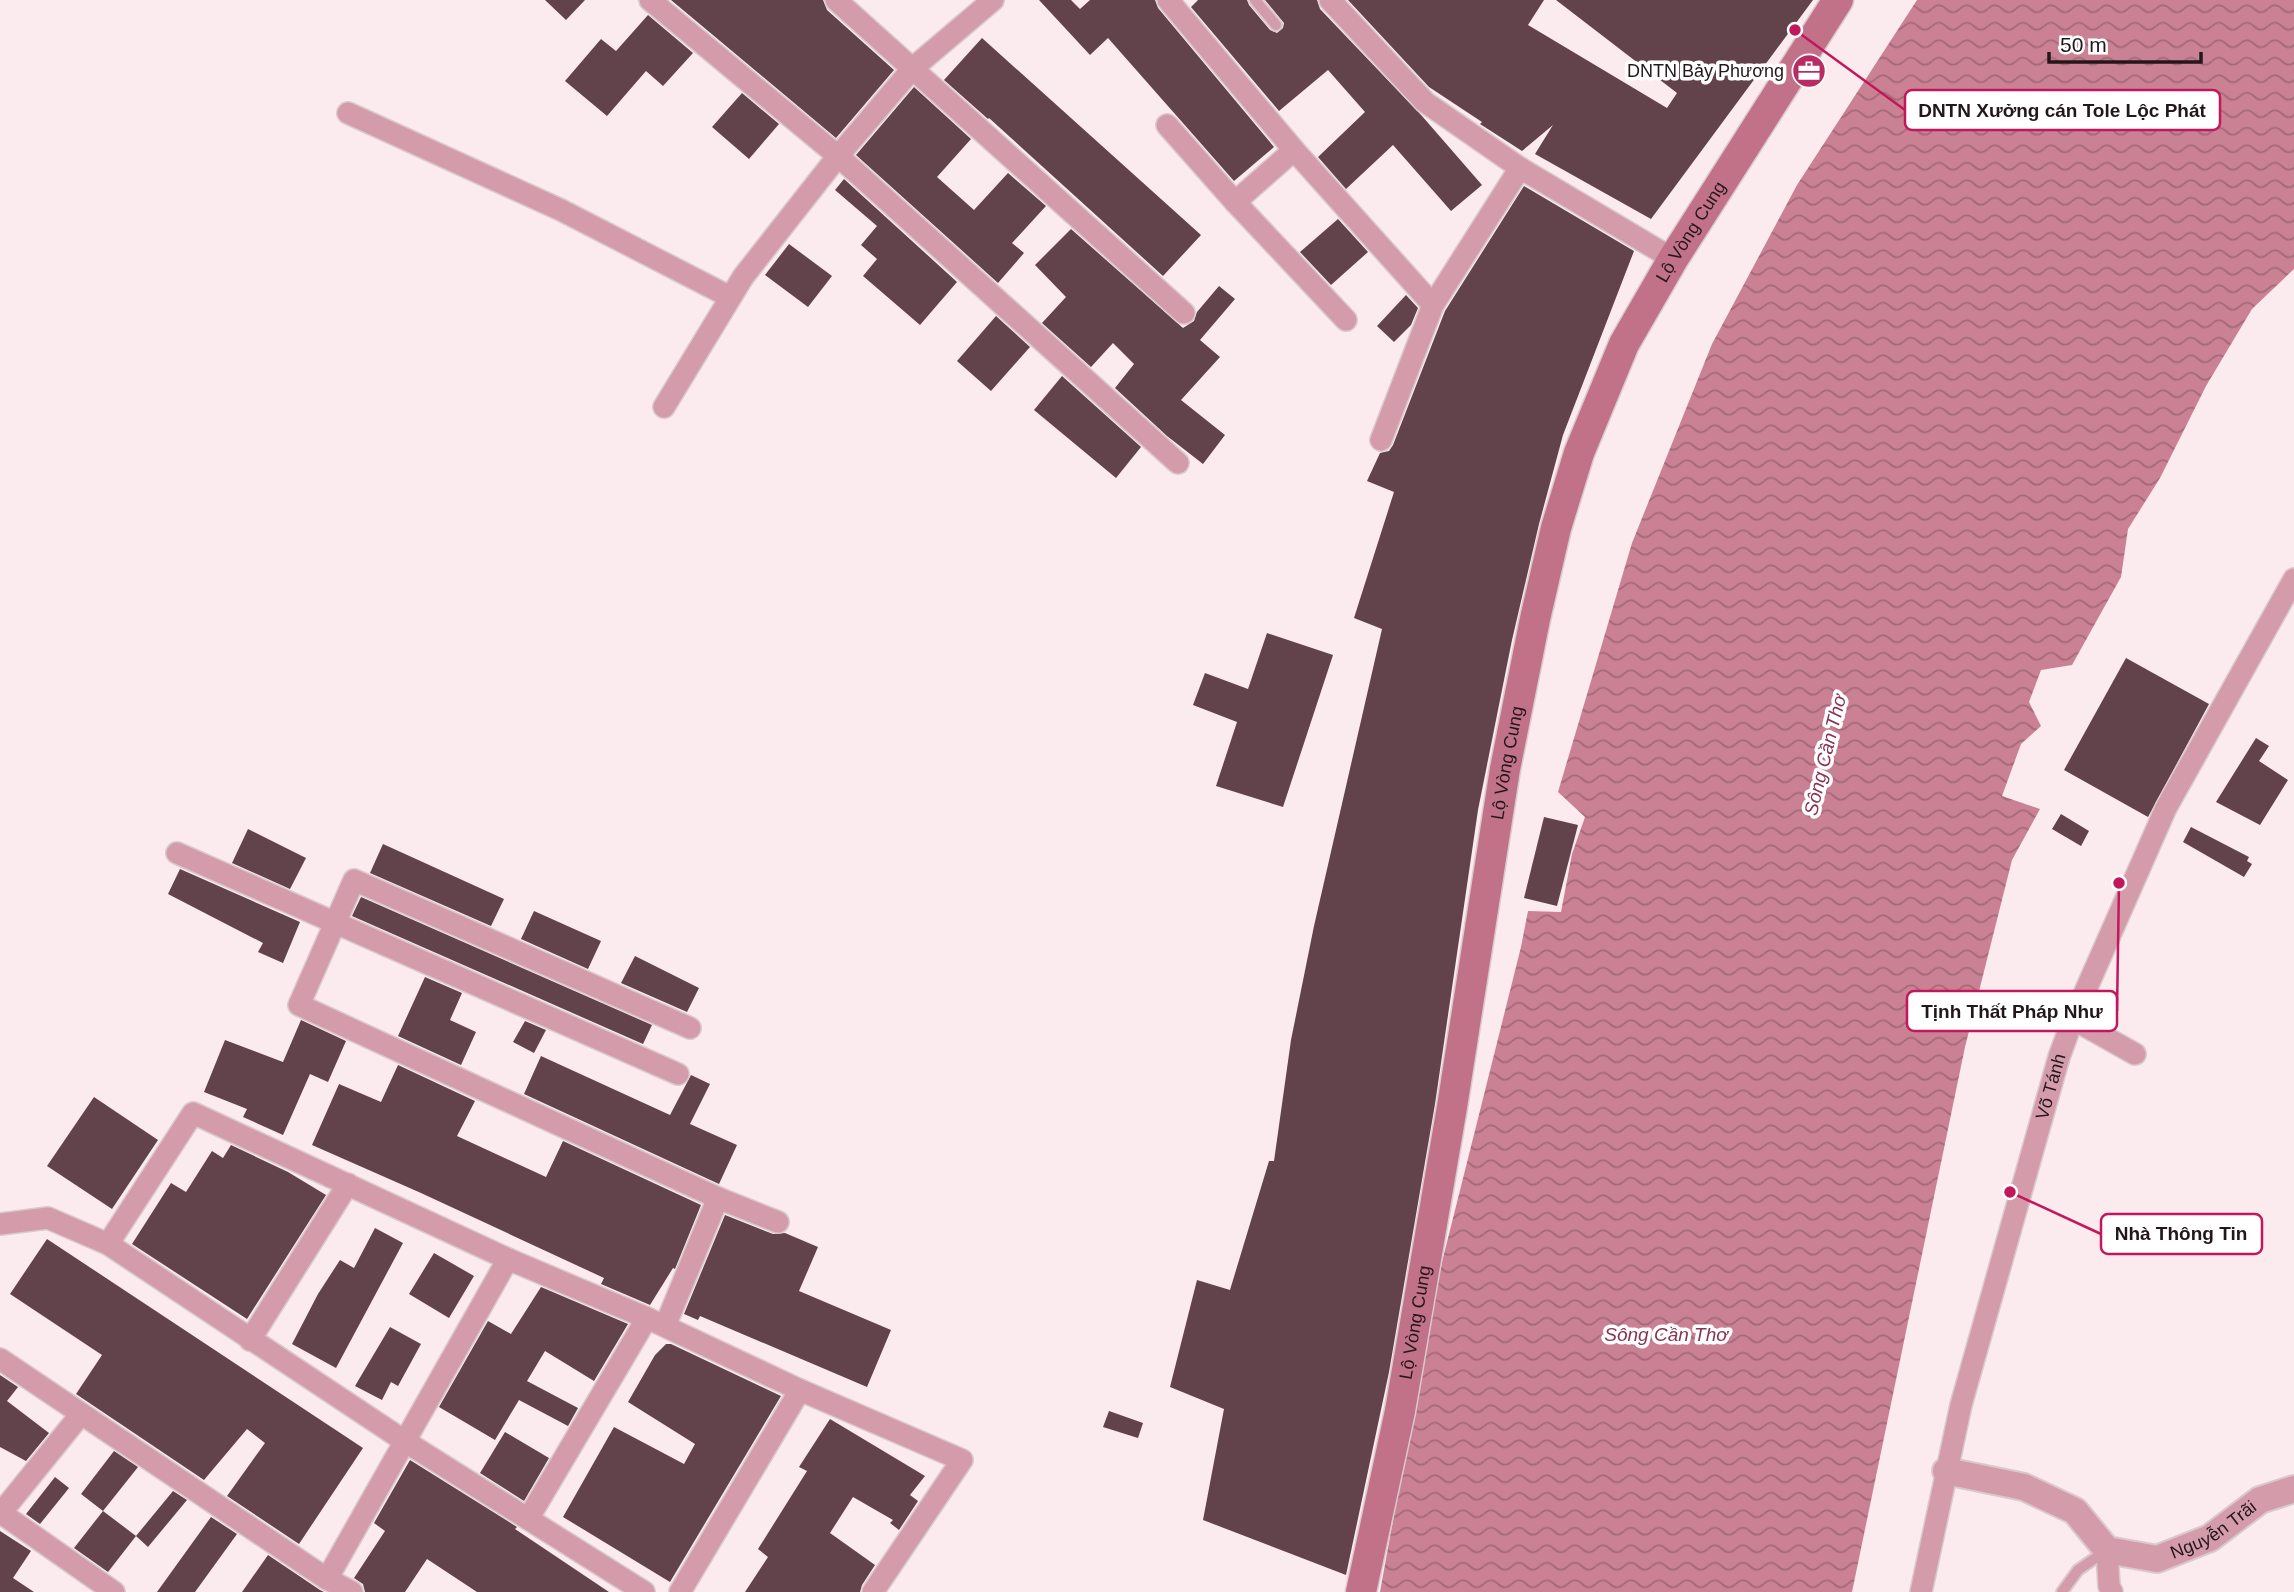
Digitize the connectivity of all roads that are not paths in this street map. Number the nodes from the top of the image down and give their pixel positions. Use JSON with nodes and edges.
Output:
{"nodes":[{"id":1,"x":650,"y":0,"type":"edge"},
{"id":2,"x":836,"y":0,"type":"edge"},
{"id":3,"x":993,"y":0,"type":"edge"},
{"id":4,"x":1168,"y":0,"type":"edge"},
{"id":5,"x":1255,"y":0,"type":"edge"},
{"id":6,"x":1330,"y":0,"type":"edge"},
{"id":7,"x":1838,"y":0,"type":"edge"},
{"id":8,"x":1276,"y":25,"type":"dead end"},
{"id":9,"x":913,"y":68,"type":"junction"},
{"id":10,"x":348,"y":113,"type":"dead end"},
{"id":11,"x":1167,"y":125,"type":"dead end"},
{"id":12,"x":1294,"y":150,"type":"junction"},
{"id":13,"x":838,"y":156,"type":"junction"},
{"id":14,"x":1520,"y":168,"type":"junction"},
{"id":15,"x":1235,"y":202,"type":"junction"},
{"id":16,"x":1674,"y":259,"type":"junction"},
{"id":17,"x":730,"y":298,"type":"junction"},
{"id":18,"x":1433,"y":304,"type":"junction"},
{"id":19,"x":1184,"y":313,"type":"dead end"},
{"id":20,"x":1346,"y":320,"type":"dead end"},
{"id":21,"x":664,"y":407,"type":"dead end"},
{"id":22,"x":1381,"y":440,"type":"dead end"},
{"id":23,"x":1178,"y":463,"type":"dead end"},
{"id":24,"x":2294,"y":579,"type":"edge"},
{"id":25,"x":177,"y":853,"type":"dead end"},
{"id":26,"x":335,"y":924,"type":"junction"},
{"id":27,"x":2073,"y":1019,"type":"junction"},
{"id":28,"x":690,"y":1028,"type":"dead end"},
{"id":29,"x":2135,"y":1054,"type":"dead end"},
{"id":30,"x":678,"y":1074,"type":"dead end"},
{"id":31,"x":348,"y":1184,"type":"junction"},
{"id":32,"x":718,"y":1198,"type":"junction"},
{"id":33,"x":778,"y":1222,"type":"dead end"},
{"id":34,"x":0,"y":1224,"type":"edge"},
{"id":35,"x":108,"y":1244,"type":"junction"},
{"id":36,"x":508,"y":1259,"type":"junction"},
{"id":37,"x":656,"y":1322,"type":"junction"},
{"id":38,"x":250,"y":1340,"type":"junction"},
{"id":39,"x":0,"y":1359,"type":"edge"},
{"id":40,"x":800,"y":1390,"type":"junction"},
{"id":41,"x":80,"y":1414,"type":"junction"},
{"id":42,"x":406,"y":1442,"type":"junction"},
{"id":43,"x":1946,"y":1471,"type":"junction"},
{"id":44,"x":2294,"y":1489,"type":"edge"},
{"id":45,"x":528,"y":1519,"type":"junction"},
{"id":46,"x":2108,"y":1550,"type":"junction"},
{"id":47,"x":327,"y":1579,"type":"junction"},
{"id":48,"x":105,"y":1590,"type":"edge"},
{"id":49,"x":352,"y":1592,"type":"edge"},
{"id":50,"x":644,"y":1592,"type":"edge"},
{"id":51,"x":680,"y":1592,"type":"edge"},
{"id":52,"x":873,"y":1592,"type":"edge"},
{"id":53,"x":1361,"y":1592,"type":"edge"},
{"id":54,"x":1921,"y":1592,"type":"edge"},
{"id":55,"x":2062,"y":1592,"type":"edge"},
{"id":56,"x":2112,"y":1592,"type":"edge"}],
"edges":[{"from":1,"to":13,"type":"street"},
{"from":2,"to":9,"type":"street"},
{"from":3,"to":9,"type":"street"},
{"from":4,"to":12,"type":"street"},
{"from":5,"to":8,"type":"lane"},
{"from":6,"to":14,"type":"street"},
{"from":7,"to":16,"type":"main road","name":"Lộ Vòng Cung"},
{"from":9,"to":13,"type":"street"},
{"from":9,"to":19,"type":"street"},
{"from":10,"to":17,"type":"street"},
{"from":11,"to":15,"type":"street"},
{"from":12,"to":15,"type":"street"},
{"from":12,"to":18,"type":"street"},
{"from":13,"to":17,"type":"street"},
{"from":13,"to":23,"type":"street"},
{"from":14,"to":16,"type":"street"},
{"from":14,"to":18,"type":"street"},
{"from":15,"to":20,"type":"street"},
{"from":16,"to":53,"type":"main road","name":"Lộ Vòng Cung"},
{"from":17,"to":21,"type":"street"},
{"from":18,"to":22,"type":"street"},
{"from":24,"to":27,"type":"street","name":"Võ Tánh"},
{"from":25,"to":26,"type":"street"},
{"from":26,"to":28,"type":"street"},
{"from":26,"to":30,"type":"street"},
{"from":26,"to":32,"type":"street"},
{"from":27,"to":29,"type":"street"},
{"from":27,"to":43,"type":"street","name":"Võ Tánh"},
{"from":31,"to":35,"type":"street"},
{"from":31,"to":36,"type":"street"},
{"from":31,"to":38,"type":"street"},
{"from":32,"to":33,"type":"street"},
{"from":32,"to":37,"type":"street"},
{"from":34,"to":35,"type":"street"},
{"from":35,"to":38,"type":"street"},
{"from":36,"to":37,"type":"street"},
{"from":36,"to":42,"type":"street"},
{"from":37,"to":40,"type":"street"},
{"from":37,"to":45,"type":"street"},
{"from":38,"to":42,"type":"street"},
{"from":39,"to":41,"type":"street"},
{"from":40,"to":51,"type":"street"},
{"from":40,"to":52,"type":"street"},
{"from":41,"to":47,"type":"street"},
{"from":41,"to":48,"type":"street"},
{"from":42,"to":45,"type":"street"},
{"from":42,"to":47,"type":"street"},
{"from":43,"to":46,"type":"street"},
{"from":43,"to":54,"type":"street","name":"Võ Tánh"},
{"from":44,"to":46,"type":"street","name":"Nguyễn Trãi"},
{"from":45,"to":50,"type":"street"},
{"from":46,"to":55,"type":"lane"},
{"from":46,"to":56,"type":"street"},
{"from":47,"to":49,"type":"street"}]}
